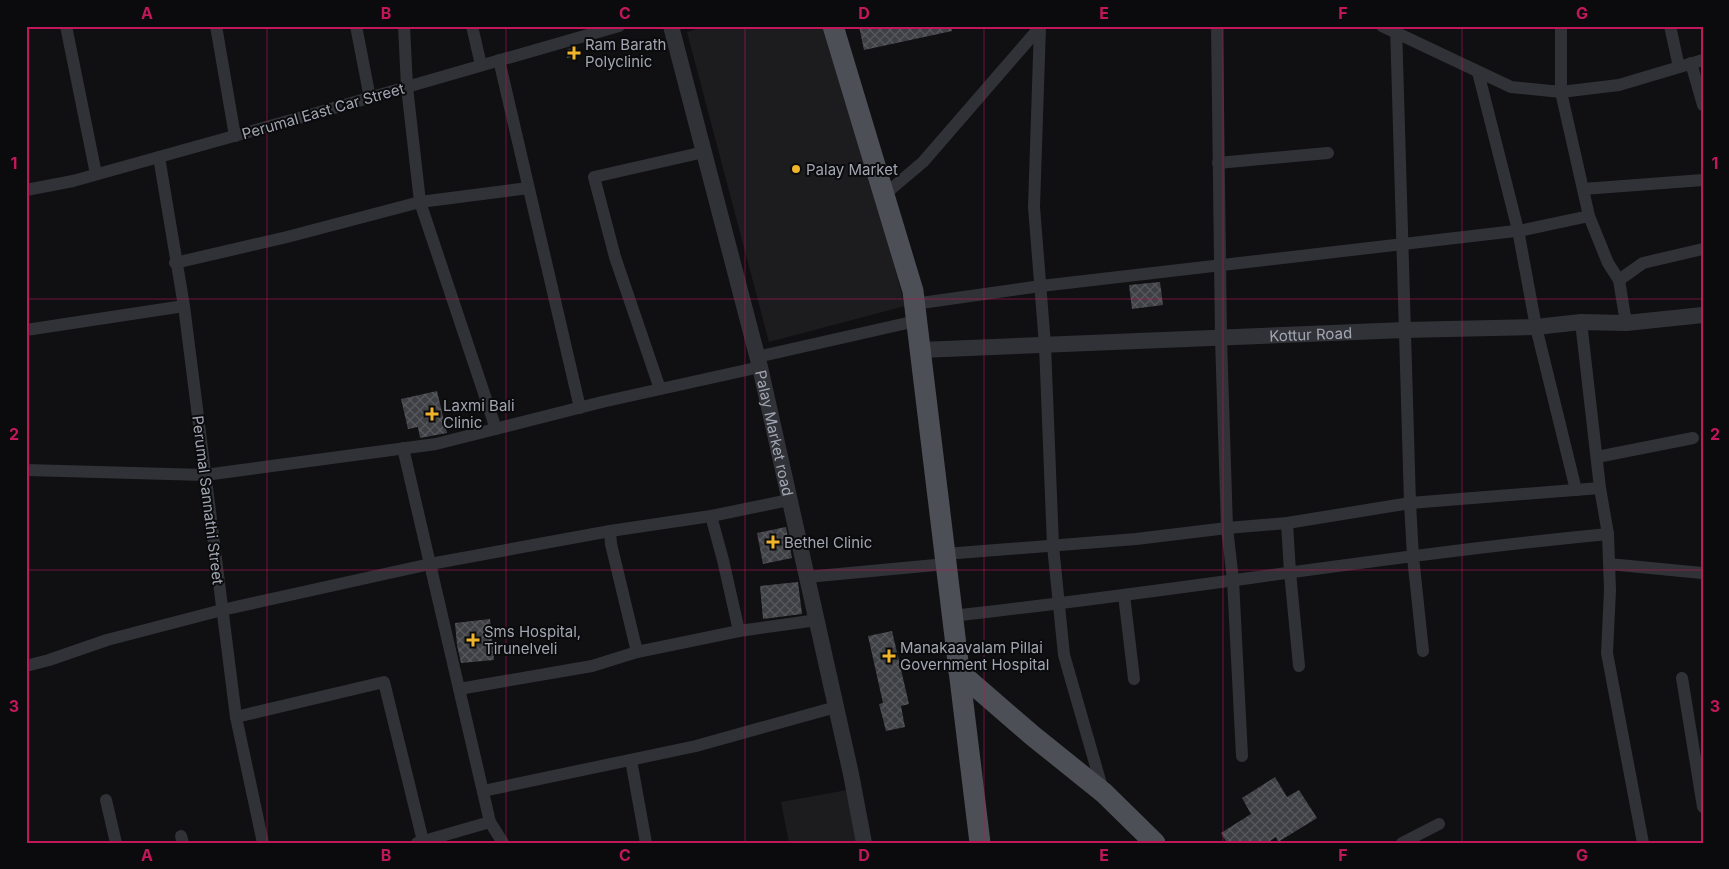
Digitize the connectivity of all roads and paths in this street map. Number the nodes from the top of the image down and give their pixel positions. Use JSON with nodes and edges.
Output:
{"nodes":[{"id":1,"x":66,"y":26,"type":"edge"},
{"id":2,"x":216,"y":26,"type":"edge"},
{"id":3,"x":356,"y":26,"type":"edge"},
{"id":4,"x":404,"y":26,"type":"edge"},
{"id":5,"x":472,"y":26,"type":"edge"},
{"id":6,"x":619,"y":26,"type":"edge"},
{"id":7,"x":671,"y":26,"type":"edge"},
{"id":8,"x":833,"y":26,"type":"edge"},
{"id":9,"x":1217,"y":26,"type":"edge"},
{"id":10,"x":1382,"y":26,"type":"edge"},
{"id":11,"x":1561,"y":26,"type":"edge"},
{"id":12,"x":1670,"y":26,"type":"edge"},
{"id":13,"x":1040,"y":27,"type":"edge"},
{"id":14,"x":1396,"y":29,"type":"edge"},
{"id":15,"x":578,"y":31,"type":"edge"},
{"id":16,"x":499,"y":60,"type":"junction"},
{"id":17,"x":1691,"y":63,"type":"edge"},
{"id":18,"x":481,"y":65,"type":"junction"},
{"id":19,"x":1478,"y":72,"type":"junction"},
{"id":20,"x":407,"y":87,"type":"junction"},
{"id":21,"x":1561,"y":92,"type":"junction"},
{"id":22,"x":370,"y":98,"type":"junction"},
{"id":23,"x":1703,"y":105,"type":"edge"},
{"id":24,"x":235,"y":136,"type":"junction"},
{"id":25,"x":704,"y":152,"type":"junction"},
{"id":26,"x":1328,"y":153,"type":"dead end"},
{"id":27,"x":159,"y":157,"type":"junction"},
{"id":28,"x":1218,"y":163,"type":"junction"},
{"id":29,"x":96,"y":174,"type":"junction"},
{"id":30,"x":1703,"y":180,"type":"edge"},
{"id":31,"x":528,"y":188,"type":"junction"},
{"id":32,"x":1583,"y":189,"type":"junction"},
{"id":33,"x":26,"y":190,"type":"edge"},
{"id":34,"x":884,"y":195,"type":"junction"},
{"id":35,"x":420,"y":202,"type":"junction"},
{"id":36,"x":1589,"y":216,"type":"junction"},
{"id":37,"x":1518,"y":230,"type":"junction"},
{"id":38,"x":1403,"y":244,"type":"junction"},
{"id":39,"x":1703,"y":249,"type":"edge"},
{"id":40,"x":176,"y":263,"type":"junction"},
{"id":41,"x":1220,"y":266,"type":"junction"},
{"id":42,"x":1620,"y":280,"type":"junction"},
{"id":43,"x":1041,"y":286,"type":"junction"},
{"id":44,"x":184,"y":306,"type":"junction"},
{"id":45,"x":915,"y":312,"type":"junction"},
{"id":46,"x":1703,"y":315,"type":"edge"},
{"id":47,"x":1581,"y":322,"type":"junction"},
{"id":48,"x":1626,"y":324,"type":"junction"},
{"id":49,"x":1536,"y":327,"type":"junction"},
{"id":50,"x":26,"y":330,"type":"edge"},
{"id":51,"x":1405,"y":330,"type":"junction"},
{"id":52,"x":1221,"y":338,"type":"junction"},
{"id":53,"x":1045,"y":345,"type":"junction"},
{"id":54,"x":920,"y":350,"type":"junction"},
{"id":55,"x":758,"y":362,"type":"junction"},
{"id":56,"x":660,"y":389,"type":"junction"},
{"id":57,"x":580,"y":408,"type":"junction"},
{"id":58,"x":496,"y":429,"type":"junction"},
{"id":59,"x":1693,"y":438,"type":"dead end"},
{"id":60,"x":402,"y":448,"type":"junction"},
{"id":61,"x":1597,"y":457,"type":"junction"},
{"id":62,"x":26,"y":470,"type":"edge"},
{"id":63,"x":205,"y":475,"type":"junction"},
{"id":64,"x":1600,"y":488,"type":"junction"},
{"id":65,"x":1576,"y":490,"type":"junction"},
{"id":66,"x":789,"y":500,"type":"junction"},
{"id":67,"x":1410,"y":503,"type":"junction"},
{"id":68,"x":711,"y":516,"type":"junction"},
{"id":69,"x":1287,"y":523,"type":"junction"},
{"id":70,"x":1227,"y":528,"type":"junction"},
{"id":71,"x":610,"y":531,"type":"junction"},
{"id":72,"x":1608,"y":534,"type":"junction"},
{"id":73,"x":1053,"y":546,"type":"junction"},
{"id":74,"x":1413,"y":557,"type":"junction"},
{"id":75,"x":945,"y":559,"type":"junction"},
{"id":76,"x":430,"y":564,"type":"junction"},
{"id":77,"x":1609,"y":564,"type":"junction"},
{"id":78,"x":1290,"y":572,"type":"junction"},
{"id":79,"x":1702,"y":573,"type":"edge"},
{"id":80,"x":807,"y":578,"type":"junction"},
{"id":81,"x":1233,"y":580,"type":"junction"},
{"id":82,"x":1124,"y":595,"type":"junction"},
{"id":83,"x":1060,"y":604,"type":"junction"},
{"id":84,"x":222,"y":610,"type":"junction"},
{"id":85,"x":952,"y":616,"type":"junction"},
{"id":86,"x":817,"y":620,"type":"junction"},
{"id":87,"x":739,"y":631,"type":"junction"},
{"id":88,"x":637,"y":652,"type":"junction"},
{"id":89,"x":1423,"y":652,"type":"dead end"},
{"id":90,"x":26,"y":666,"type":"edge"},
{"id":91,"x":1299,"y":666,"type":"dead end"},
{"id":92,"x":959,"y":672,"type":"junction"},
{"id":93,"x":1682,"y":678,"type":"dead end"},
{"id":94,"x":1134,"y":679,"type":"dead end"},
{"id":95,"x":459,"y":689,"type":"junction"},
{"id":96,"x":836,"y":707,"type":"junction"},
{"id":97,"x":236,"y":718,"type":"junction"},
{"id":98,"x":1242,"y":756,"type":"dead end"},
{"id":99,"x":631,"y":760,"type":"junction"},
{"id":100,"x":482,"y":791,"type":"junction"},
{"id":101,"x":1104,"y":793,"type":"junction"},
{"id":102,"x":106,"y":800,"type":"dead end"},
{"id":103,"x":1703,"y":807,"type":"edge"},
{"id":104,"x":490,"y":822,"type":"junction"},
{"id":105,"x":1439,"y":824,"type":"dead end"},
{"id":106,"x":420,"y":842,"type":"edge"},
{"id":107,"x":116,"y":843,"type":"edge"},
{"id":108,"x":263,"y":843,"type":"edge"},
{"id":109,"x":502,"y":843,"type":"edge"},
{"id":110,"x":646,"y":843,"type":"edge"},
{"id":111,"x":864,"y":843,"type":"edge"},
{"id":112,"x":980,"y":843,"type":"edge"},
{"id":113,"x":1155,"y":843,"type":"edge"},
{"id":114,"x":1402,"y":843,"type":"edge"},
{"id":115,"x":1643,"y":843,"type":"edge"}],
"edges":[{"from":1,"to":29,"type":"street"},
{"from":2,"to":24,"type":"street"},
{"from":3,"to":22,"type":"street"},
{"from":4,"to":20,"type":"street"},
{"from":5,"to":18,"type":"street"},
{"from":6,"to":15,"type":"street","name":"Perumal East Car Street"},
{"from":7,"to":25,"type":"street","name":"Palay Market road"},
{"from":8,"to":34,"type":"main road"},
{"from":9,"to":28,"type":"street"},
{"from":10,"to":14,"type":"street"},
{"from":11,"to":21,"type":"street"},
{"from":12,"to":17,"type":"street"},
{"from":13,"to":34,"type":"street"},
{"from":13,"to":43,"type":"street"},
{"from":14,"to":19,"type":"street"},
{"from":14,"to":38,"type":"street"},
{"from":15,"to":16,"type":"street","name":"Perumal East Car Street"},
{"from":16,"to":18,"type":"street","name":"Perumal East Car Street"},
{"from":16,"to":31,"type":"street"},
{"from":17,"to":21,"type":"street"},
{"from":17,"to":23,"type":"street"},
{"from":18,"to":20,"type":"street","name":"Perumal East Car Street"},
{"from":19,"to":21,"type":"street"},
{"from":19,"to":37,"type":"street"},
{"from":20,"to":22,"type":"street","name":"Perumal East Car Street"},
{"from":20,"to":35,"type":"street"},
{"from":21,"to":32,"type":"street"},
{"from":22,"to":24,"type":"street","name":"Perumal East Car Street"},
{"from":24,"to":27,"type":"street","name":"Perumal East Car Street"},
{"from":25,"to":55,"type":"street","name":"Palay Market road"},
{"from":25,"to":56,"type":"street"},
{"from":26,"to":28,"type":"street"},
{"from":27,"to":29,"type":"street","name":"Perumal East Car Street"},
{"from":27,"to":40,"type":"street","name":"Perumal Sannathi Street"},
{"from":28,"to":41,"type":"street"},
{"from":29,"to":33,"type":"street","name":"Perumal East Car Street"},
{"from":30,"to":32,"type":"street"},
{"from":31,"to":35,"type":"street"},
{"from":31,"to":57,"type":"street"},
{"from":32,"to":36,"type":"street"},
{"from":34,"to":45,"type":"main road"},
{"from":35,"to":40,"type":"street"},
{"from":35,"to":58,"type":"street"},
{"from":36,"to":37,"type":"street"},
{"from":36,"to":42,"type":"street"},
{"from":37,"to":38,"type":"street"},
{"from":37,"to":49,"type":"street"},
{"from":38,"to":41,"type":"street"},
{"from":38,"to":51,"type":"street"},
{"from":39,"to":42,"type":"street"},
{"from":40,"to":44,"type":"street","name":"Perumal Sannathi Street"},
{"from":41,"to":43,"type":"street"},
{"from":41,"to":52,"type":"street"},
{"from":42,"to":48,"type":"street"},
{"from":43,"to":45,"type":"street"},
{"from":43,"to":53,"type":"street"},
{"from":44,"to":50,"type":"street"},
{"from":44,"to":63,"type":"street","name":"Perumal Sannathi Street"},
{"from":45,"to":54,"type":"main road"},
{"from":45,"to":55,"type":"street"},
{"from":46,"to":48,"type":"street","name":"Kottur Road"},
{"from":47,"to":48,"type":"street","name":"Kottur Road"},
{"from":47,"to":49,"type":"street","name":"Kottur Road"},
{"from":47,"to":61,"type":"street"},
{"from":49,"to":51,"type":"street","name":"Kottur Road"},
{"from":49,"to":65,"type":"street"},
{"from":51,"to":52,"type":"street","name":"Kottur Road"},
{"from":51,"to":67,"type":"street"},
{"from":52,"to":53,"type":"street","name":"Kottur Road"},
{"from":52,"to":70,"type":"street"},
{"from":53,"to":54,"type":"street","name":"Kottur Road"},
{"from":53,"to":73,"type":"street"},
{"from":54,"to":75,"type":"main road"},
{"from":55,"to":56,"type":"street"},
{"from":55,"to":66,"type":"street","name":"Palay Market road"},
{"from":56,"to":57,"type":"street"},
{"from":57,"to":58,"type":"street"},
{"from":58,"to":60,"type":"street"},
{"from":59,"to":61,"type":"street"},
{"from":60,"to":63,"type":"street"},
{"from":60,"to":76,"type":"street"},
{"from":61,"to":64,"type":"street"},
{"from":62,"to":63,"type":"street"},
{"from":63,"to":84,"type":"street","name":"Perumal Sannathi Street"},
{"from":64,"to":65,"type":"street"},
{"from":64,"to":72,"type":"street"},
{"from":65,"to":67,"type":"street"},
{"from":66,"to":68,"type":"street"},
{"from":66,"to":80,"type":"street","name":"Palay Market road"},
{"from":67,"to":69,"type":"street"},
{"from":67,"to":74,"type":"street"},
{"from":68,"to":71,"type":"street"},
{"from":68,"to":87,"type":"street"},
{"from":69,"to":70,"type":"street"},
{"from":69,"to":78,"type":"street"},
{"from":70,"to":73,"type":"street"},
{"from":70,"to":81,"type":"street"},
{"from":71,"to":76,"type":"street"},
{"from":71,"to":88,"type":"street"},
{"from":72,"to":74,"type":"street"},
{"from":72,"to":77,"type":"street"},
{"from":73,"to":75,"type":"street"},
{"from":73,"to":83,"type":"street"},
{"from":74,"to":78,"type":"street"},
{"from":74,"to":89,"type":"street"},
{"from":75,"to":80,"type":"street"},
{"from":75,"to":85,"type":"main road"},
{"from":76,"to":84,"type":"street"},
{"from":76,"to":95,"type":"street"},
{"from":77,"to":79,"type":"street"},
{"from":77,"to":115,"type":"street"},
{"from":78,"to":81,"type":"street"},
{"from":78,"to":91,"type":"street"},
{"from":80,"to":86,"type":"street","name":"Palay Market road"},
{"from":81,"to":82,"type":"street"},
{"from":81,"to":98,"type":"street"},
{"from":82,"to":83,"type":"street"},
{"from":82,"to":94,"type":"street"},
{"from":83,"to":85,"type":"street"},
{"from":83,"to":101,"type":"street"},
{"from":84,"to":90,"type":"street"},
{"from":84,"to":97,"type":"street","name":"Perumal Sannathi Street"},
{"from":85,"to":92,"type":"main road"},
{"from":86,"to":87,"type":"street"},
{"from":86,"to":96,"type":"street","name":"Palay Market road"},
{"from":87,"to":88,"type":"street"},
{"from":88,"to":95,"type":"street"},
{"from":92,"to":101,"type":"main road"},
{"from":92,"to":112,"type":"main road"},
{"from":93,"to":103,"type":"street"},
{"from":95,"to":100,"type":"street"},
{"from":96,"to":99,"type":"street"},
{"from":96,"to":111,"type":"street","name":"Palay Market road"},
{"from":97,"to":106,"type":"street"},
{"from":97,"to":108,"type":"street","name":"Perumal Sannathi Street"},
{"from":99,"to":100,"type":"street"},
{"from":99,"to":110,"type":"street"},
{"from":100,"to":104,"type":"street"},
{"from":101,"to":113,"type":"main road"},
{"from":102,"to":107,"type":"street"},
{"from":104,"to":106,"type":"street"},
{"from":104,"to":109,"type":"street"},
{"from":105,"to":114,"type":"street"}]}
